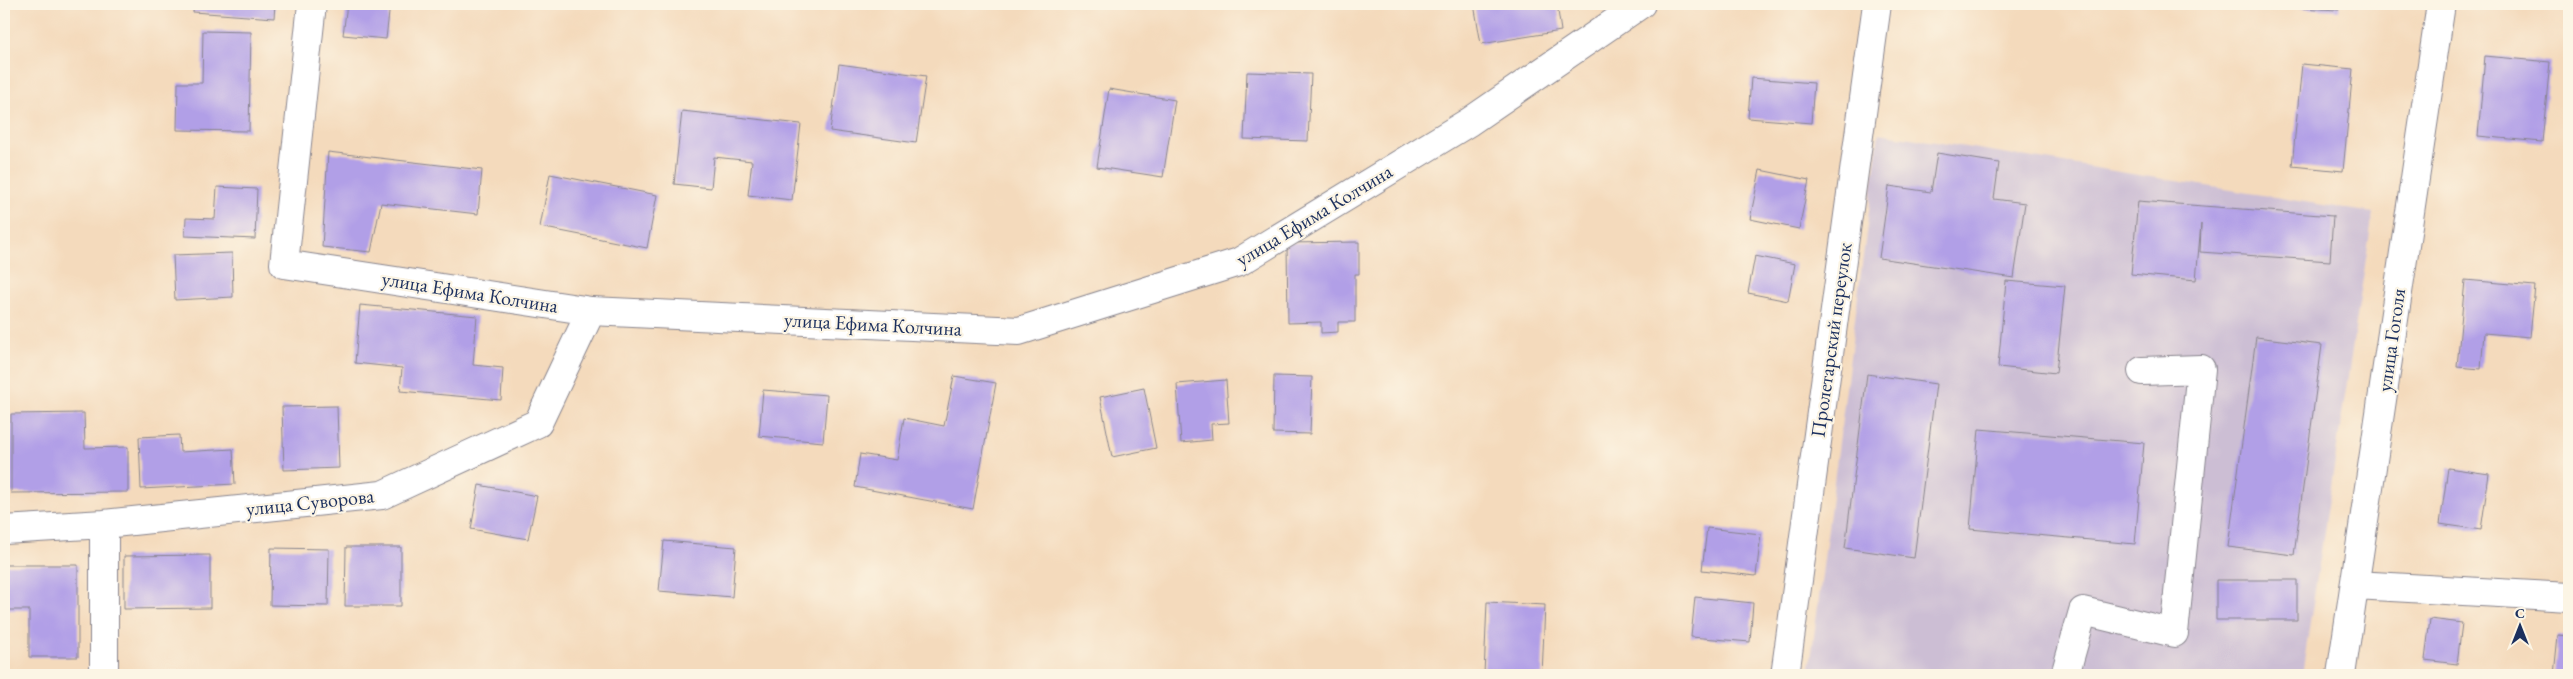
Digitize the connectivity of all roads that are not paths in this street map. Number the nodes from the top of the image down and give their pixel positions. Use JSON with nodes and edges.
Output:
{"nodes":[{"id":1,"x":312,"y":4,"type":"edge"},
{"id":2,"x":1641,"y":4,"type":"edge"},
{"id":3,"x":1877,"y":4,"type":"edge"},
{"id":4,"x":2442,"y":4,"type":"edge"},
{"id":5,"x":591,"y":311,"type":"junction"},
{"id":6,"x":2142,"y":371,"type":"dead end"},
{"id":7,"x":104,"y":524,"type":"junction"},
{"id":8,"x":4,"y":530,"type":"edge"},
{"id":9,"x":2355,"y":585,"type":"junction"},
{"id":10,"x":2569,"y":597,"type":"edge"},
{"id":11,"x":104,"y":675,"type":"edge"},
{"id":12,"x":1785,"y":675,"type":"edge"},
{"id":13,"x":2065,"y":675,"type":"edge"},
{"id":14,"x":2341,"y":675,"type":"edge"}],
"edges":[{"from":1,"to":5,"type":"street","name":"улица Ефима Колчина"},
{"from":2,"to":5,"type":"street","name":"улица Ефима Колчина"},
{"from":3,"to":12,"type":"street","name":"Пролетарский переулок"},
{"from":4,"to":9,"type":"street","name":"улица Гоголя"},
{"from":5,"to":7,"type":"street","name":"улица Суворова"},
{"from":6,"to":13,"type":"street"},
{"from":7,"to":8,"type":"street","name":"улица Суворова"},
{"from":7,"to":11,"type":"street"},
{"from":9,"to":10,"type":"street"},
{"from":9,"to":14,"type":"street","name":"улица Гоголя"}]}
